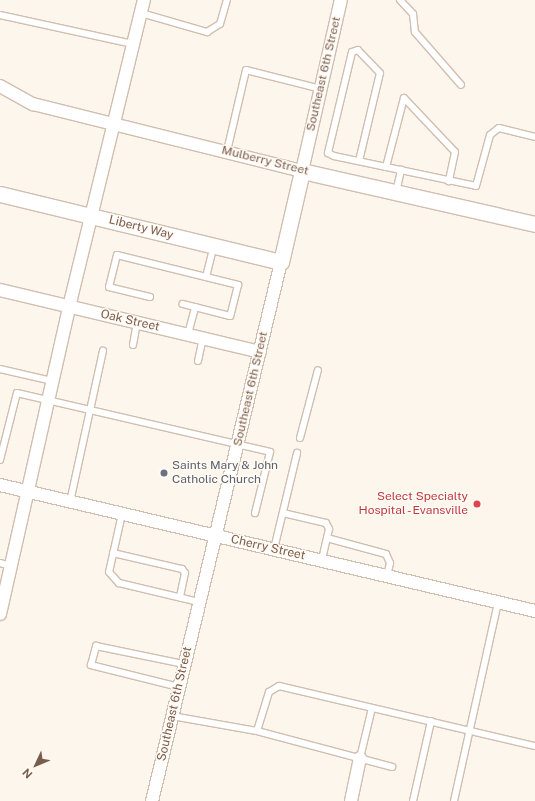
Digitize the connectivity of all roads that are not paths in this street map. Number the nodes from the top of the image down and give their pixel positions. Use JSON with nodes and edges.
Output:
{"nodes":[{"id":1,"x":144,"y":0,"type":"edge"},
{"id":2,"x":227,"y":0,"type":"edge"},
{"id":3,"x":341,"y":0,"type":"edge"},
{"id":4,"x":400,"y":0,"type":"edge"},
{"id":5,"x":141,"y":14,"type":"junction"},
{"id":6,"x":0,"y":15,"type":"edge"},
{"id":7,"x":133,"y":44,"type":"junction"},
{"id":8,"x":461,"y":85,"type":"dead end"},
{"id":9,"x":0,"y":86,"type":"edge"},
{"id":10,"x":321,"y":89,"type":"junction"},
{"id":11,"x":114,"y":125,"type":"junction"},
{"id":12,"x":535,"y":137,"type":"edge"},
{"id":13,"x":227,"y":151,"type":"junction"},
{"id":14,"x":359,"y":161,"type":"junction"},
{"id":15,"x":386,"y":167,"type":"junction"},
{"id":16,"x":401,"y":170,"type":"junction"},
{"id":17,"x":302,"y":171,"type":"junction"},
{"id":18,"x":449,"y":181,"type":"junction"},
{"id":19,"x":396,"y":192,"type":"junction"},
{"id":20,"x":0,"y":194,"type":"edge"},
{"id":21,"x":91,"y":216,"type":"junction"},
{"id":22,"x":535,"y":224,"type":"edge"},
{"id":23,"x":214,"y":245,"type":"junction"},
{"id":24,"x":281,"y":262,"type":"junction"},
{"id":25,"x":206,"y":277,"type":"junction"},
{"id":26,"x":0,"y":290,"type":"edge"},
{"id":27,"x":150,"y":297,"type":"dead end"},
{"id":28,"x":183,"y":304,"type":"dead end"},
{"id":29,"x":69,"y":307,"type":"junction"},
{"id":30,"x":195,"y":307,"type":"junction"},
{"id":31,"x":138,"y":323,"type":"junction"},
{"id":32,"x":188,"y":334,"type":"junction"},
{"id":33,"x":203,"y":338,"type":"junction"},
{"id":34,"x":133,"y":345,"type":"dead end"},
{"id":35,"x":103,"y":351,"type":"dead end"},
{"id":36,"x":260,"y":352,"type":"junction"},
{"id":37,"x":198,"y":361,"type":"dead end"},
{"id":38,"x":0,"y":369,"type":"edge"},
{"id":39,"x":318,"y":370,"type":"dead end"},
{"id":40,"x":52,"y":381,"type":"junction"},
{"id":41,"x":48,"y":402,"type":"junction"},
{"id":42,"x":89,"y":410,"type":"junction"},
{"id":43,"x":300,"y":438,"type":"dead end"},
{"id":44,"x":238,"y":443,"type":"junction"},
{"id":45,"x":297,"y":453,"type":"dead end"},
{"id":46,"x":0,"y":460,"type":"edge"},
{"id":47,"x":0,"y":485,"type":"edge"},
{"id":48,"x":28,"y":492,"type":"junction"},
{"id":49,"x":70,"y":502,"type":"junction"},
{"id":50,"x":256,"y":512,"type":"dead end"},
{"id":51,"x":283,"y":513,"type":"junction"},
{"id":52,"x":122,"y":514,"type":"junction"},
{"id":53,"x":216,"y":536,"type":"junction"},
{"id":54,"x":328,"y":538,"type":"junction"},
{"id":55,"x":274,"y":549,"type":"junction"},
{"id":56,"x":113,"y":553,"type":"junction"},
{"id":57,"x":322,"y":560,"type":"junction"},
{"id":58,"x":6,"y":564,"type":"edge"},
{"id":59,"x":388,"y":576,"type":"junction"},
{"id":60,"x":4,"y":582,"type":"edge"},
{"id":61,"x":180,"y":597,"type":"junction"},
{"id":62,"x":199,"y":602,"type":"junction"},
{"id":63,"x":498,"y":602,"type":"junction"},
{"id":64,"x":535,"y":611,"type":"edge"},
{"id":65,"x":0,"y":614,"type":"edge"},
{"id":66,"x":184,"y":664,"type":"junction"},
{"id":67,"x":179,"y":687,"type":"junction"},
{"id":68,"x":372,"y":708,"type":"junction"},
{"id":69,"x":172,"y":716,"type":"junction"},
{"id":70,"x":431,"y":721,"type":"junction"},
{"id":71,"x":469,"y":730,"type":"junction"},
{"id":72,"x":257,"y":731,"type":"junction"},
{"id":73,"x":535,"y":746,"type":"edge"},
{"id":74,"x":360,"y":758,"type":"junction"},
{"id":75,"x":392,"y":767,"type":"dead end"},
{"id":76,"x":152,"y":801,"type":"edge"},
{"id":77,"x":351,"y":801,"type":"edge"},
{"id":78,"x":413,"y":801,"type":"edge"},
{"id":79,"x":454,"y":801,"type":"edge"}],
"edges":[{"from":1,"to":5,"type":"street"},
{"from":2,"to":5,"type":"lane"},
{"from":3,"to":10,"type":"street","name":"Southeast 6th Street"},
{"from":4,"to":8,"type":"lane"},
{"from":5,"to":7,"type":"street"},
{"from":6,"to":7,"type":"lane"},
{"from":7,"to":11,"type":"street"},
{"from":9,"to":11,"type":"street","name":"Mulberry Street"},
{"from":10,"to":13,"type":"lane"},
{"from":10,"to":17,"type":"street","name":"Southeast 6th Street"},
{"from":11,"to":13,"type":"street","name":"Mulberry Street"},
{"from":11,"to":21,"type":"street"},
{"from":12,"to":18,"type":"lane"},
{"from":13,"to":17,"type":"street","name":"Mulberry Street"},
{"from":14,"to":14,"type":"lane"},
{"from":14,"to":15,"type":"lane"},
{"from":15,"to":16,"type":"lane"},
{"from":15,"to":18,"type":"lane"},
{"from":16,"to":18,"type":"lane"},
{"from":16,"to":19,"type":"lane"},
{"from":17,"to":19,"type":"street","name":"Mulberry Street"},
{"from":17,"to":24,"type":"street","name":"Southeast 6th Street"},
{"from":19,"to":22,"type":"street","name":"Mulberry Street"},
{"from":20,"to":21,"type":"street","name":"Liberty Way"},
{"from":21,"to":23,"type":"street","name":"Liberty Way"},
{"from":21,"to":29,"type":"street"},
{"from":23,"to":24,"type":"street","name":"Liberty Way"},
{"from":23,"to":25,"type":"lane"},
{"from":24,"to":36,"type":"street","name":"Southeast 6th Street"},
{"from":25,"to":27,"type":"lane"},
{"from":25,"to":30,"type":"lane"},
{"from":26,"to":29,"type":"street","name":"Oak Street"},
{"from":28,"to":30,"type":"lane"},
{"from":29,"to":31,"type":"street","name":"Oak Street"},
{"from":29,"to":40,"type":"street"},
{"from":30,"to":32,"type":"lane"},
{"from":31,"to":32,"type":"street","name":"Oak Street"},
{"from":31,"to":34,"type":"lane"},
{"from":32,"to":33,"type":"street","name":"Oak Street"},
{"from":33,"to":36,"type":"street","name":"Oak Street"},
{"from":33,"to":37,"type":"lane"},
{"from":35,"to":42,"type":"lane"},
{"from":36,"to":44,"type":"street","name":"Southeast 6th Street"},
{"from":38,"to":40,"type":"lane"},
{"from":39,"to":43,"type":"lane"},
{"from":40,"to":41,"type":"street"},
{"from":41,"to":42,"type":"lane"},
{"from":41,"to":46,"type":"lane"},
{"from":41,"to":48,"type":"street"},
{"from":42,"to":44,"type":"lane"},
{"from":42,"to":49,"type":"lane"},
{"from":44,"to":50,"type":"lane"},
{"from":44,"to":53,"type":"street","name":"Southeast 6th Street"},
{"from":45,"to":51,"type":"lane"},
{"from":47,"to":48,"type":"street","name":"Cherry Street"},
{"from":48,"to":49,"type":"street","name":"Cherry Street"},
{"from":48,"to":58,"type":"street"},
{"from":49,"to":52,"type":"street","name":"Cherry Street"},
{"from":51,"to":54,"type":"lane"},
{"from":51,"to":55,"type":"lane"},
{"from":52,"to":53,"type":"street","name":"Cherry Street"},
{"from":52,"to":56,"type":"lane"},
{"from":53,"to":55,"type":"street","name":"Cherry Street"},
{"from":53,"to":62,"type":"street","name":"Southeast 6th Street"},
{"from":54,"to":57,"type":"lane"},
{"from":54,"to":59,"type":"lane"},
{"from":55,"to":57,"type":"street","name":"Cherry Street"},
{"from":56,"to":61,"type":"lane"},
{"from":56,"to":61,"type":"lane"},
{"from":57,"to":59,"type":"street","name":"Cherry Street"},
{"from":58,"to":60,"type":"street"},
{"from":59,"to":63,"type":"street","name":"Cherry Street"},
{"from":60,"to":65,"type":"street"},
{"from":61,"to":62,"type":"lane"},
{"from":62,"to":66,"type":"street","name":"Southeast 6th Street"},
{"from":63,"to":64,"type":"street","name":"Cherry Street"},
{"from":63,"to":71,"type":"lane"},
{"from":66,"to":67,"type":"street","name":"Southeast 6th Street"},
{"from":66,"to":67,"type":"lane"},
{"from":67,"to":69,"type":"street","name":"Southeast 6th Street"},
{"from":68,"to":70,"type":"lane"},
{"from":68,"to":72,"type":"lane"},
{"from":68,"to":74,"type":"lane"},
{"from":69,"to":72,"type":"lane"},
{"from":69,"to":76,"type":"street","name":"Southeast 6th Street"},
{"from":70,"to":71,"type":"lane"},
{"from":70,"to":78,"type":"lane"},
{"from":71,"to":73,"type":"lane"},
{"from":71,"to":79,"type":"lane"},
{"from":72,"to":74,"type":"lane"},
{"from":74,"to":75,"type":"lane"},
{"from":74,"to":77,"type":"street"}]}
